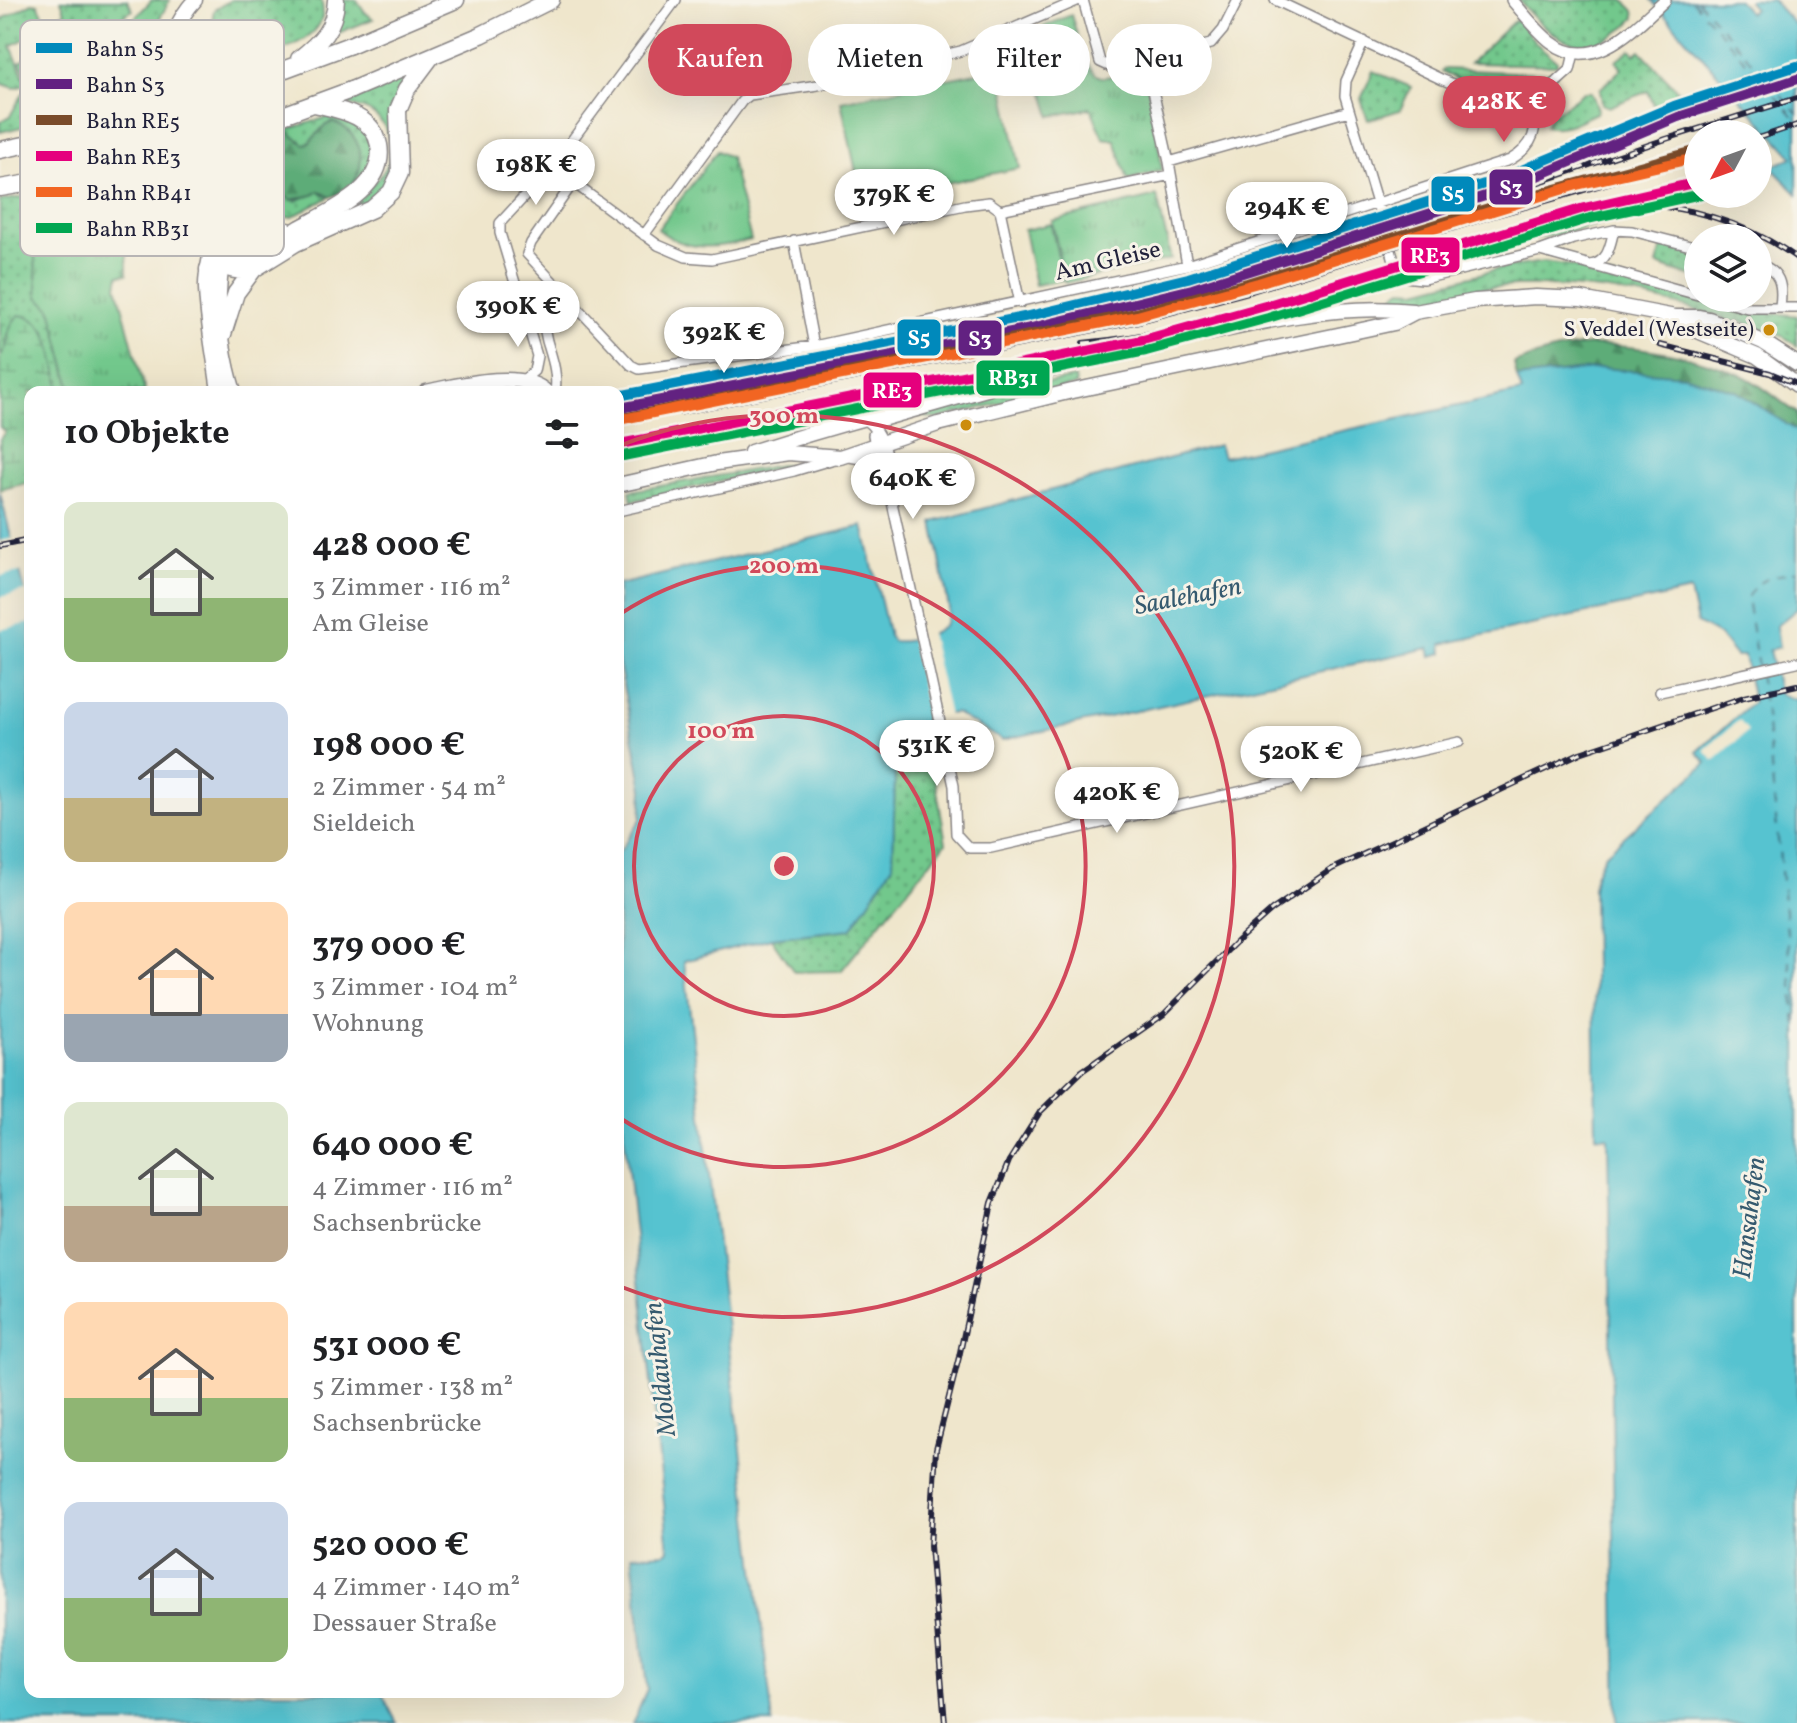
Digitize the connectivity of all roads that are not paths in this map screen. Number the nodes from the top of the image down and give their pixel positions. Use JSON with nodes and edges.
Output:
{"nodes":[{"id":1,"x":195,"y":0,"type":"edge"},
{"id":2,"x":456,"y":0,"type":"edge"},
{"id":3,"x":551,"y":0,"type":"edge"},
{"id":4,"x":676,"y":0,"type":"edge"},
{"id":5,"x":1081,"y":0,"type":"edge"},
{"id":6,"x":1238,"y":0,"type":"edge"},
{"id":7,"x":1275,"y":0,"type":"edge"},
{"id":8,"x":1512,"y":0,"type":"edge"},
{"id":9,"x":1665,"y":0,"type":"edge"},
{"id":10,"x":335,"y":1,"type":"edge"},
{"id":11,"x":180,"y":20,"type":"edge"},
{"id":12,"x":1364,"y":41,"type":"junction"},
{"id":13,"x":1212,"y":43,"type":"edge"},
{"id":14,"x":1574,"y":53,"type":"junction"},
{"id":15,"x":431,"y":57,"type":"junction"},
{"id":16,"x":1106,"y":65,"type":"edge"},
{"id":17,"x":289,"y":68,"type":"junction"},
{"id":18,"x":284,"y":70,"type":"edge"},
{"id":19,"x":1154,"y":96,"type":"edge"},
{"id":20,"x":1530,"y":102,"type":"junction"},
{"id":21,"x":315,"y":104,"type":"junction"},
{"id":22,"x":1349,"y":111,"type":"junction"},
{"id":23,"x":284,"y":115,"type":"edge"},
{"id":24,"x":20,"y":146,"type":"edge"},
{"id":25,"x":0,"y":150,"type":"edge"},
{"id":26,"x":1169,"y":162,"type":"junction"},
{"id":27,"x":552,"y":167,"type":"junction"},
{"id":28,"x":1171,"y":175,"type":"junction"},
{"id":29,"x":573,"y":183,"type":"junction"},
{"id":30,"x":20,"y":185,"type":"edge"},
{"id":31,"x":0,"y":188,"type":"edge"},
{"id":32,"x":1376,"y":204,"type":"junction"},
{"id":33,"x":1000,"y":210,"type":"junction"},
{"id":34,"x":298,"y":230,"type":"junction"},
{"id":35,"x":1614,"y":230,"type":"junction"},
{"id":36,"x":284,"y":231,"type":"edge"},
{"id":37,"x":644,"y":235,"type":"junction"},
{"id":38,"x":284,"y":238,"type":"edge"},
{"id":39,"x":794,"y":241,"type":"junction"},
{"id":40,"x":1684,"y":244,"type":"edge"},
{"id":41,"x":284,"y":250,"type":"edge"},
{"id":42,"x":1540,"y":251,"type":"junction"},
{"id":43,"x":214,"y":256,"type":"edge"},
{"id":44,"x":218,"y":256,"type":"edge"},
{"id":45,"x":251,"y":256,"type":"edge"},
{"id":46,"x":275,"y":256,"type":"edge"},
{"id":47,"x":214,"y":264,"type":"junction"},
{"id":48,"x":1187,"y":265,"type":"junction"},
{"id":49,"x":1591,"y":265,"type":"junction"},
{"id":50,"x":254,"y":269,"type":"junction"},
{"id":51,"x":1772,"y":270,"type":"edge"},
{"id":52,"x":516,"y":288,"type":"junction"},
{"id":53,"x":1684,"y":291,"type":"edge"},
{"id":54,"x":1020,"y":303,"type":"junction"},
{"id":55,"x":1772,"y":306,"type":"edge"},
{"id":56,"x":1780,"y":306,"type":"junction"},
{"id":57,"x":1797,"y":308,"type":"edge"},
{"id":58,"x":1415,"y":312,"type":"junction"},
{"id":59,"x":1675,"y":317,"type":"junction"},
{"id":60,"x":223,"y":334,"type":"junction"},
{"id":61,"x":814,"y":346,"type":"junction"},
{"id":62,"x":1797,"y":364,"type":"edge"},
{"id":63,"x":1033,"y":373,"type":"junction"},
{"id":64,"x":518,"y":381,"type":"junction"},
{"id":65,"x":1795,"y":381,"type":"edge"},
{"id":66,"x":218,"y":386,"type":"edge"},
{"id":67,"x":232,"y":386,"type":"edge"},
{"id":68,"x":458,"y":386,"type":"edge"},
{"id":69,"x":507,"y":386,"type":"edge"},
{"id":70,"x":538,"y":386,"type":"edge"},
{"id":71,"x":555,"y":386,"type":"edge"},
{"id":72,"x":859,"y":417,"type":"junction"},
{"id":73,"x":874,"y":429,"type":"junction"},
{"id":74,"x":878,"y":444,"type":"junction"},
{"id":75,"x":624,"y":451,"type":"edge"},
{"id":76,"x":840,"y":457,"type":"junction"},
{"id":77,"x":717,"y":463,"type":"junction"},
{"id":78,"x":880,"y":469,"type":"junction"},
{"id":79,"x":624,"y":484,"type":"edge"},
{"id":80,"x":888,"y":484,"type":"junction"},
{"id":81,"x":624,"y":510,"type":"edge"},
{"id":82,"x":1797,"y":662,"type":"edge"},
{"id":83,"x":1660,"y":692,"type":"dead end"},
{"id":84,"x":1459,"y":742,"type":"dead end"}],
"edges":[{"from":1,"to":11,"type":"main road"},
{"from":2,"to":17,"type":"highway"},
{"from":3,"to":15,"type":"highway"},
{"from":4,"to":27,"type":"street"},
{"from":5,"to":16,"type":"street"},
{"from":5,"to":37,"type":"street"},
{"from":6,"to":13,"type":"street"},
{"from":7,"to":12,"type":"street"},
{"from":8,"to":14,"type":"street"},
{"from":9,"to":14,"type":"street"},
{"from":10,"to":17,"type":"highway"},
{"from":12,"to":20,"type":"street"},
{"from":12,"to":22,"type":"street"},
{"from":14,"to":20,"type":"street"},
{"from":15,"to":21,"type":"highway"},
{"from":15,"to":41,"type":"highway"},
{"from":17,"to":18,"type":"highway","bridge":true},
{"from":19,"to":26,"type":"street"},
{"from":20,"to":32,"type":"street","name":"Am Gleise"},
{"from":21,"to":23,"type":"highway","bridge":true},
{"from":21,"to":34,"type":"highway"},
{"from":22,"to":26,"type":"street"},
{"from":22,"to":32,"type":"street"},
{"from":24,"to":25,"type":"highway","bridge":true},
{"from":26,"to":28,"type":"street"},
{"from":27,"to":29,"type":"street"},
{"from":27,"to":52,"type":"street"},
{"from":28,"to":33,"type":"street"},
{"from":28,"to":48,"type":"street"},
{"from":29,"to":37,"type":"street"},
{"from":29,"to":61,"type":"street","name":"Am Gleise"},
{"from":30,"to":31,"type":"highway","bridge":true},
{"from":32,"to":42,"type":"street"},
{"from":32,"to":48,"type":"street","name":"Am Gleise"},
{"from":33,"to":39,"type":"street"},
{"from":33,"to":54,"type":"street"},
{"from":34,"to":36,"type":"highway"},
{"from":34,"to":38,"type":"highway"},
{"from":35,"to":40,"type":"street"},
{"from":35,"to":42,"type":"street"},
{"from":35,"to":49,"type":"street"},
{"from":37,"to":39,"type":"street"},
{"from":39,"to":61,"type":"street"},
{"from":42,"to":49,"type":"street"},
{"from":43,"to":47,"type":"main road"},
{"from":44,"to":47,"type":"main road"},
{"from":45,"to":47,"type":"highway"},
{"from":46,"to":50,"type":"highway"},
{"from":47,"to":50,"type":"highway"},
{"from":47,"to":60,"type":"main road"},
{"from":47,"to":66,"type":"main road"},
{"from":48,"to":54,"type":"street","name":"Am Gleise"},
{"from":49,"to":53,"type":"street"},
{"from":50,"to":60,"type":"highway"},
{"from":51,"to":56,"type":"street"},
{"from":52,"to":64,"type":"street"},
{"from":52,"to":71,"type":"street"},
{"from":54,"to":61,"type":"street","name":"Am Gleise"},
{"from":55,"to":56,"type":"street"},
{"from":56,"to":57,"type":"street"},
{"from":58,"to":59,"type":"main road"},
{"from":58,"to":63,"type":"main road"},
{"from":58,"to":74,"type":"main road"},
{"from":59,"to":62,"type":"main road"},
{"from":59,"to":65,"type":"main road"},
{"from":60,"to":67,"type":"main road"},
{"from":63,"to":72,"type":"main road"},
{"from":63,"to":73,"type":"street"},
{"from":64,"to":68,"type":"main road"},
{"from":64,"to":69,"type":"main road"},
{"from":64,"to":70,"type":"main road"},
{"from":72,"to":73,"type":"street"},
{"from":72,"to":75,"type":"street"},
{"from":72,"to":77,"type":"main road"},
{"from":73,"to":74,"type":"street"},
{"from":74,"to":76,"type":"main road"},
{"from":74,"to":78,"type":"street"},
{"from":74,"to":80,"type":"street"},
{"from":76,"to":77,"type":"main road"},
{"from":76,"to":78,"type":"street"},
{"from":76,"to":81,"type":"street"},
{"from":77,"to":79,"type":"main road"},
{"from":78,"to":80,"type":"street"},
{"from":80,"to":84,"type":"street"},
{"from":82,"to":83,"type":"street"}]}
